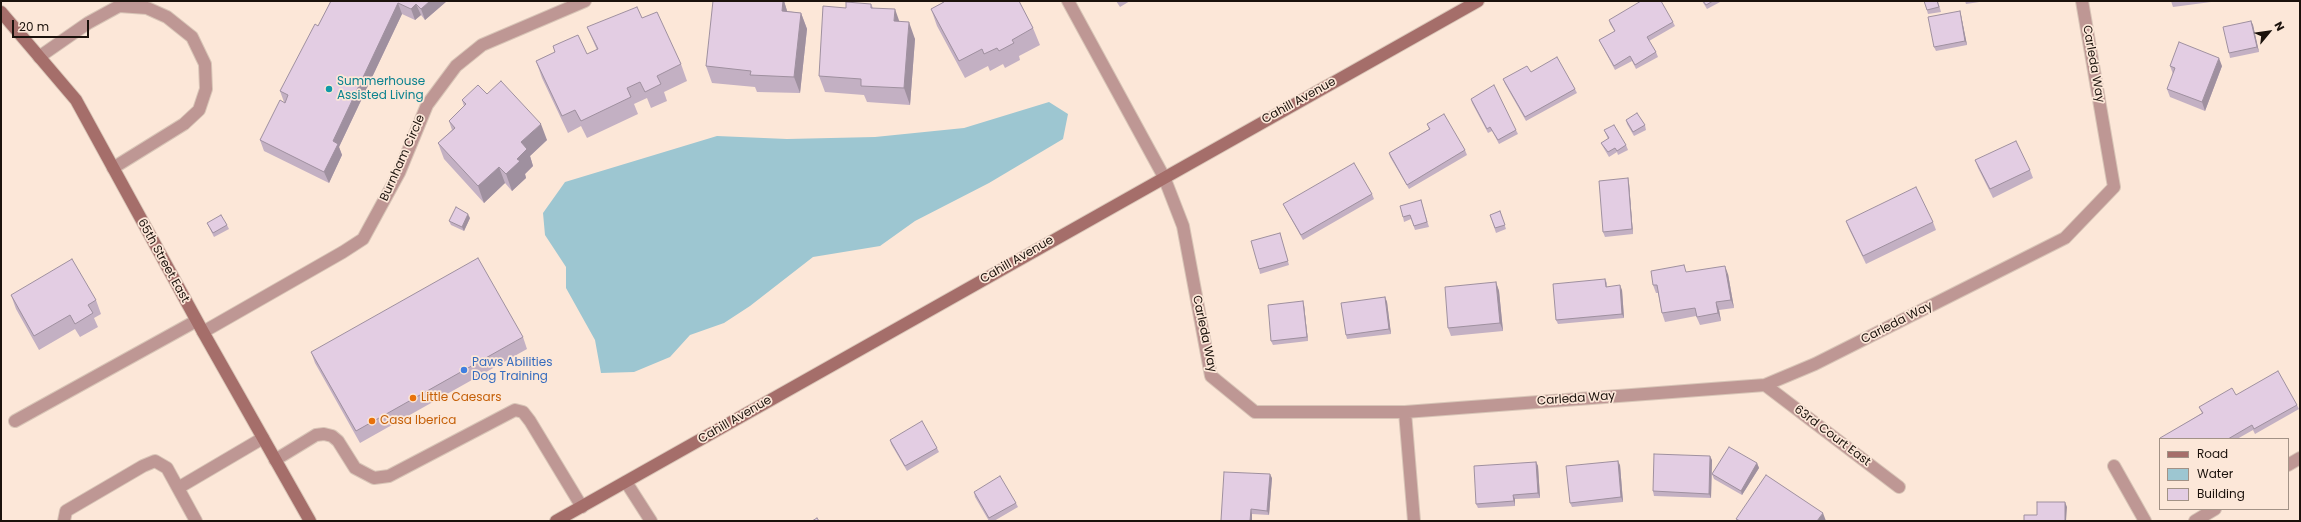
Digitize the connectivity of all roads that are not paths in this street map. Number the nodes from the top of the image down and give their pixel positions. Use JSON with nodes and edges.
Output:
{"nodes":[{"id":1,"x":585,"y":1,"type":"edge"},
{"id":2,"x":1068,"y":1,"type":"edge"},
{"id":3,"x":1478,"y":1,"type":"edge"},
{"id":4,"x":2082,"y":1,"type":"edge"},
{"id":5,"x":1,"y":12,"type":"edge"},
{"id":6,"x":39,"y":57,"type":"junction"},
{"id":7,"x":113,"y":168,"type":"junction"},
{"id":8,"x":1164,"y":177,"type":"junction"},
{"id":9,"x":196,"y":321,"type":"junction"},
{"id":10,"x":203,"y":332,"type":"junction"},
{"id":11,"x":1765,"y":385,"type":"junction"},
{"id":12,"x":1405,"y":412,"type":"junction"},
{"id":13,"x":15,"y":421,"type":"dead end"},
{"id":14,"x":263,"y":438,"type":"junction"},
{"id":15,"x":2300,"y":458,"type":"edge"},
{"id":16,"x":275,"y":460,"type":"junction"},
{"id":17,"x":2289,"y":464,"type":"edge"},
{"id":18,"x":2114,"y":466,"type":"dead end"},
{"id":19,"x":626,"y":482,"type":"junction"},
{"id":20,"x":1899,"y":487,"type":"dead end"},
{"id":21,"x":178,"y":488,"type":"junction"},
{"id":22,"x":582,"y":507,"type":"junction"},
{"id":23,"x":2213,"y":510,"type":"edge"},
{"id":24,"x":65,"y":516,"type":"edge"},
{"id":25,"x":563,"y":519,"type":"edge"},
{"id":26,"x":196,"y":521,"type":"edge"},
{"id":27,"x":310,"y":521,"type":"edge"},
{"id":28,"x":651,"y":521,"type":"edge"},
{"id":29,"x":1414,"y":521,"type":"edge"},
{"id":30,"x":2145,"y":521,"type":"edge"},
{"id":31,"x":2195,"y":521,"type":"edge"}],
"edges":[{"from":1,"to":10,"type":"street","name":"Burnham Circle"},
{"from":2,"to":8,"type":"street","name":"Carleda Way"},
{"from":3,"to":8,"type":"street","name":"Cahill Avenue"},
{"from":4,"to":11,"type":"street","name":"Carleda Way"},
{"from":5,"to":6,"type":"street","name":"65th Street East"},
{"from":6,"to":7,"type":"street","name":"65th Street East"},
{"from":6,"to":7,"type":"street"},
{"from":7,"to":9,"type":"street","name":"65th Street East"},
{"from":8,"to":12,"type":"street","name":"Carleda Way"},
{"from":8,"to":19,"type":"street","name":"Cahill Avenue"},
{"from":9,"to":10,"type":"street","name":"65th Street East"},
{"from":9,"to":13,"type":"street"},
{"from":10,"to":14,"type":"street","name":"65th Street East"},
{"from":11,"to":12,"type":"street","name":"Carleda Way"},
{"from":11,"to":20,"type":"street","name":"63rd Court East"},
{"from":12,"to":29,"type":"street"},
{"from":14,"to":16,"type":"street","name":"65th Street East"},
{"from":14,"to":21,"type":"street"},
{"from":15,"to":17,"type":"street"},
{"from":16,"to":22,"type":"street"},
{"from":16,"to":27,"type":"street","name":"65th Street East"},
{"from":18,"to":30,"type":"street"},
{"from":19,"to":22,"type":"street","name":"Cahill Avenue"},
{"from":19,"to":28,"type":"street"},
{"from":21,"to":24,"type":"street"},
{"from":21,"to":26,"type":"street"},
{"from":22,"to":25,"type":"street","name":"Cahill Avenue"},
{"from":23,"to":31,"type":"street"}]}
